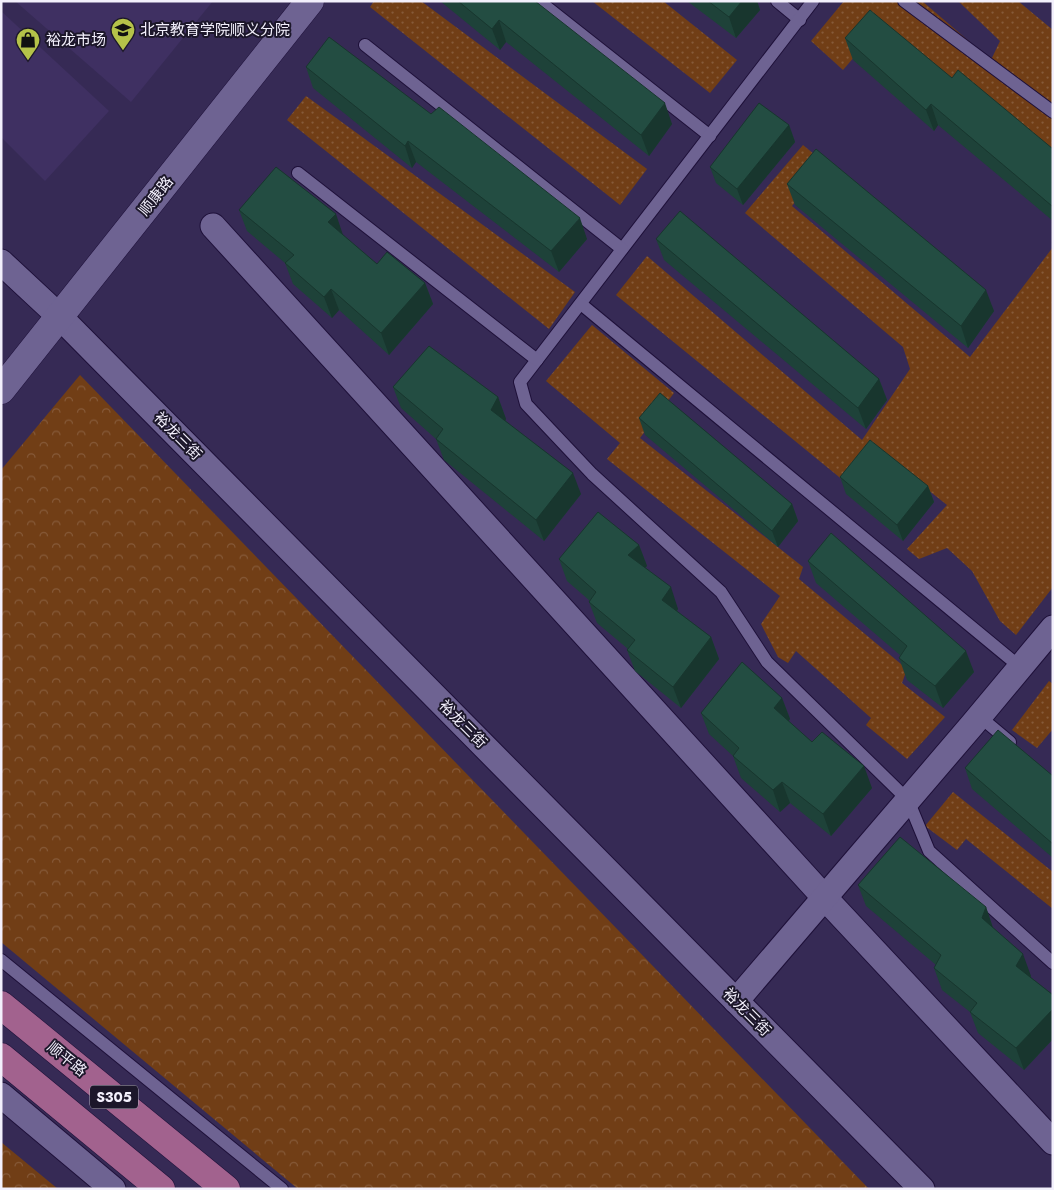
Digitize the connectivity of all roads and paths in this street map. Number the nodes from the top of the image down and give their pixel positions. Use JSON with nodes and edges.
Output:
{"nodes":[{"id":1,"x":310,"y":1,"type":"edge"},
{"id":2,"x":539,"y":1,"type":"edge"},
{"id":3,"x":777,"y":1,"type":"edge"},
{"id":4,"x":813,"y":1,"type":"edge"},
{"id":5,"x":904,"y":1,"type":"edge"},
{"id":6,"x":800,"y":20,"type":"junction"},
{"id":7,"x":365,"y":46,"type":"dead end"},
{"id":8,"x":1053,"y":112,"type":"edge"},
{"id":9,"x":710,"y":136,"type":"junction"},
{"id":10,"x":298,"y":173,"type":"dead end"},
{"id":11,"x":213,"y":226,"type":"dead end"},
{"id":12,"x":622,"y":249,"type":"junction"},
{"id":13,"x":1,"y":262,"type":"edge"},
{"id":14,"x":581,"y":304,"type":"junction"},
{"id":15,"x":60,"y":317,"type":"junction"},
{"id":16,"x":537,"y":360,"type":"junction"},
{"id":17,"x":1,"y":390,"type":"edge"},
{"id":18,"x":1053,"y":628,"type":"edge"},
{"id":19,"x":1020,"y":667,"type":"junction"},
{"id":20,"x":979,"y":716,"type":"junction"},
{"id":21,"x":1023,"y":752,"type":"edge"},
{"id":22,"x":908,"y":800,"type":"junction"},
{"id":23,"x":824,"y":897,"type":"junction"},
{"id":24,"x":1,"y":960,"type":"edge"},
{"id":25,"x":1053,"y":963,"type":"edge"},
{"id":26,"x":736,"y":1000,"type":"junction"},
{"id":27,"x":1,"y":1005,"type":"edge"},
{"id":28,"x":1,"y":1057,"type":"edge"},
{"id":29,"x":1,"y":1095,"type":"edge"},
{"id":30,"x":1053,"y":1142,"type":"edge"},
{"id":31,"x":114,"y":1189,"type":"edge"},
{"id":32,"x":161,"y":1189,"type":"edge"},
{"id":33,"x":226,"y":1189,"type":"edge"},
{"id":34,"x":282,"y":1189,"type":"edge"},
{"id":35,"x":922,"y":1189,"type":"edge"}],
"edges":[{"from":1,"to":15,"type":"street","name":"顺康路"},
{"from":2,"to":9,"type":"lane"},
{"from":3,"to":6,"type":"lane"},
{"from":4,"to":6,"type":"lane"},
{"from":5,"to":8,"type":"lane"},
{"from":6,"to":9,"type":"lane"},
{"from":7,"to":12,"type":"lane"},
{"from":9,"to":12,"type":"lane"},
{"from":10,"to":16,"type":"lane"},
{"from":11,"to":23,"type":"street"},
{"from":12,"to":14,"type":"lane"},
{"from":13,"to":15,"type":"street","name":"裕龙三街"},
{"from":14,"to":16,"type":"lane"},
{"from":14,"to":19,"type":"lane"},
{"from":15,"to":17,"type":"street","name":"顺康路"},
{"from":15,"to":26,"type":"street","name":"裕龙三街"},
{"from":16,"to":22,"type":"lane"},
{"from":18,"to":19,"type":"street"},
{"from":19,"to":20,"type":"street"},
{"from":20,"to":21,"type":"lane"},
{"from":20,"to":22,"type":"street"},
{"from":22,"to":23,"type":"street"},
{"from":22,"to":25,"type":"lane"},
{"from":23,"to":26,"type":"street"},
{"from":23,"to":30,"type":"street"},
{"from":24,"to":34,"type":"lane"},
{"from":26,"to":35,"type":"street","name":"裕龙三街"},
{"from":27,"to":33,"type":"main road","name":"顺平路","number":"S305"},
{"from":28,"to":32,"type":"main road","number":"S305"},
{"from":29,"to":31,"type":"street"}]}
